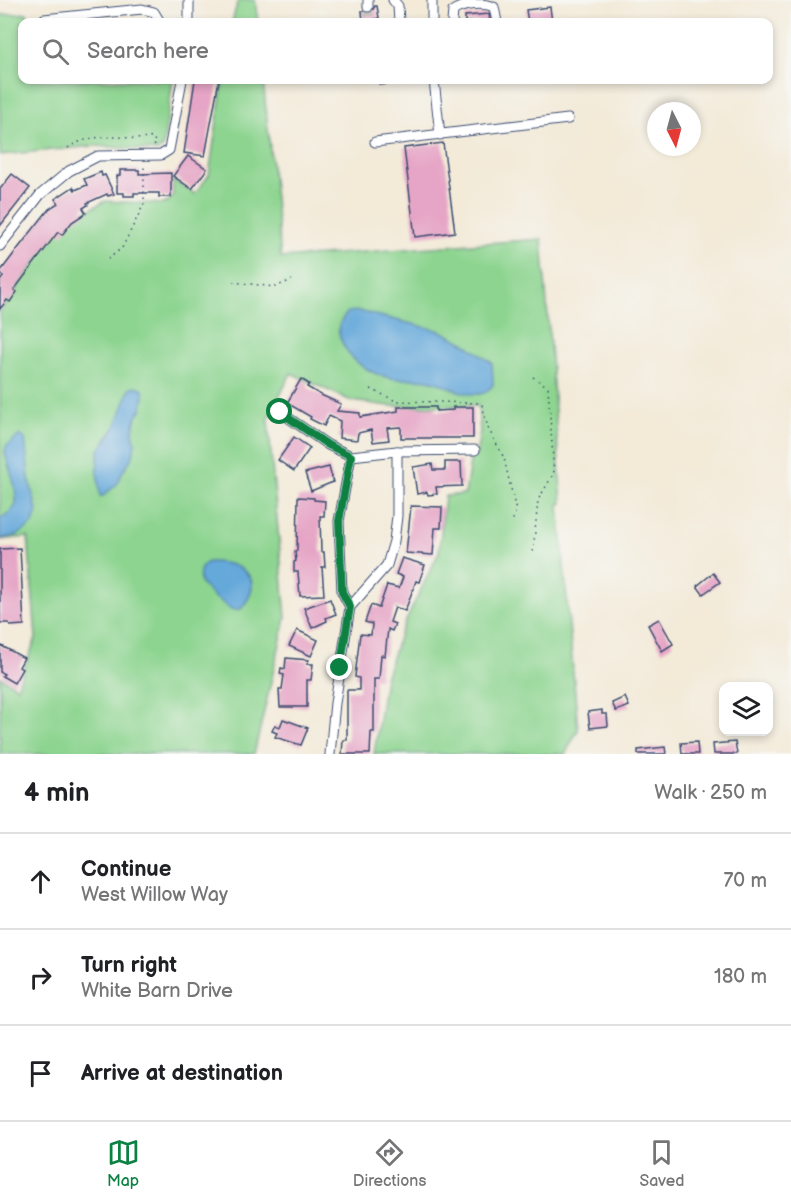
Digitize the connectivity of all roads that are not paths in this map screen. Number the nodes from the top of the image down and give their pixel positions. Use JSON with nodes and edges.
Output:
{"nodes":[{"id":1,"x":189,"y":0,"type":"edge"},
{"id":2,"x":393,"y":0,"type":"edge"},
{"id":3,"x":432,"y":0,"type":"edge"},
{"id":4,"x":54,"y":18,"type":"edge"},
{"id":5,"x":158,"y":18,"type":"edge"},
{"id":6,"x":189,"y":18,"type":"edge"},
{"id":7,"x":399,"y":18,"type":"edge"},
{"id":8,"x":432,"y":18,"type":"edge"},
{"id":9,"x":452,"y":18,"type":"edge"},
{"id":10,"x":496,"y":18,"type":"edge"},
{"id":11,"x":181,"y":84,"type":"edge"},
{"id":12,"x":434,"y":84,"type":"edge"},
{"id":13,"x":568,"y":119,"type":"dead end"},
{"id":14,"x":440,"y":135,"type":"junction"},
{"id":15,"x":375,"y":142,"type":"dead end"},
{"id":16,"x":0,"y":245,"type":"edge"},
{"id":17,"x":280,"y":412,"type":"dead end"},
{"id":18,"x":475,"y":450,"type":"dead end"},
{"id":19,"x":397,"y":451,"type":"junction"},
{"id":20,"x":351,"y":456,"type":"junction"},
{"id":21,"x":350,"y":607,"type":"junction"},
{"id":22,"x":330,"y":754,"type":"edge"}],
"edges":[{"from":1,"to":6,"type":"street"},
{"from":2,"to":7,"type":"street"},
{"from":3,"to":8,"type":"street"},
{"from":4,"to":5,"type":"street"},
{"from":9,"to":10,"type":"street"},
{"from":11,"to":16,"type":"street"},
{"from":12,"to":14,"type":"street"},
{"from":13,"to":14,"type":"street"},
{"from":14,"to":15,"type":"street"},
{"from":17,"to":20,"type":"street"},
{"from":18,"to":19,"type":"street"},
{"from":19,"to":20,"type":"street"},
{"from":19,"to":21,"type":"street"},
{"from":20,"to":21,"type":"street"},
{"from":21,"to":22,"type":"street"}]}
